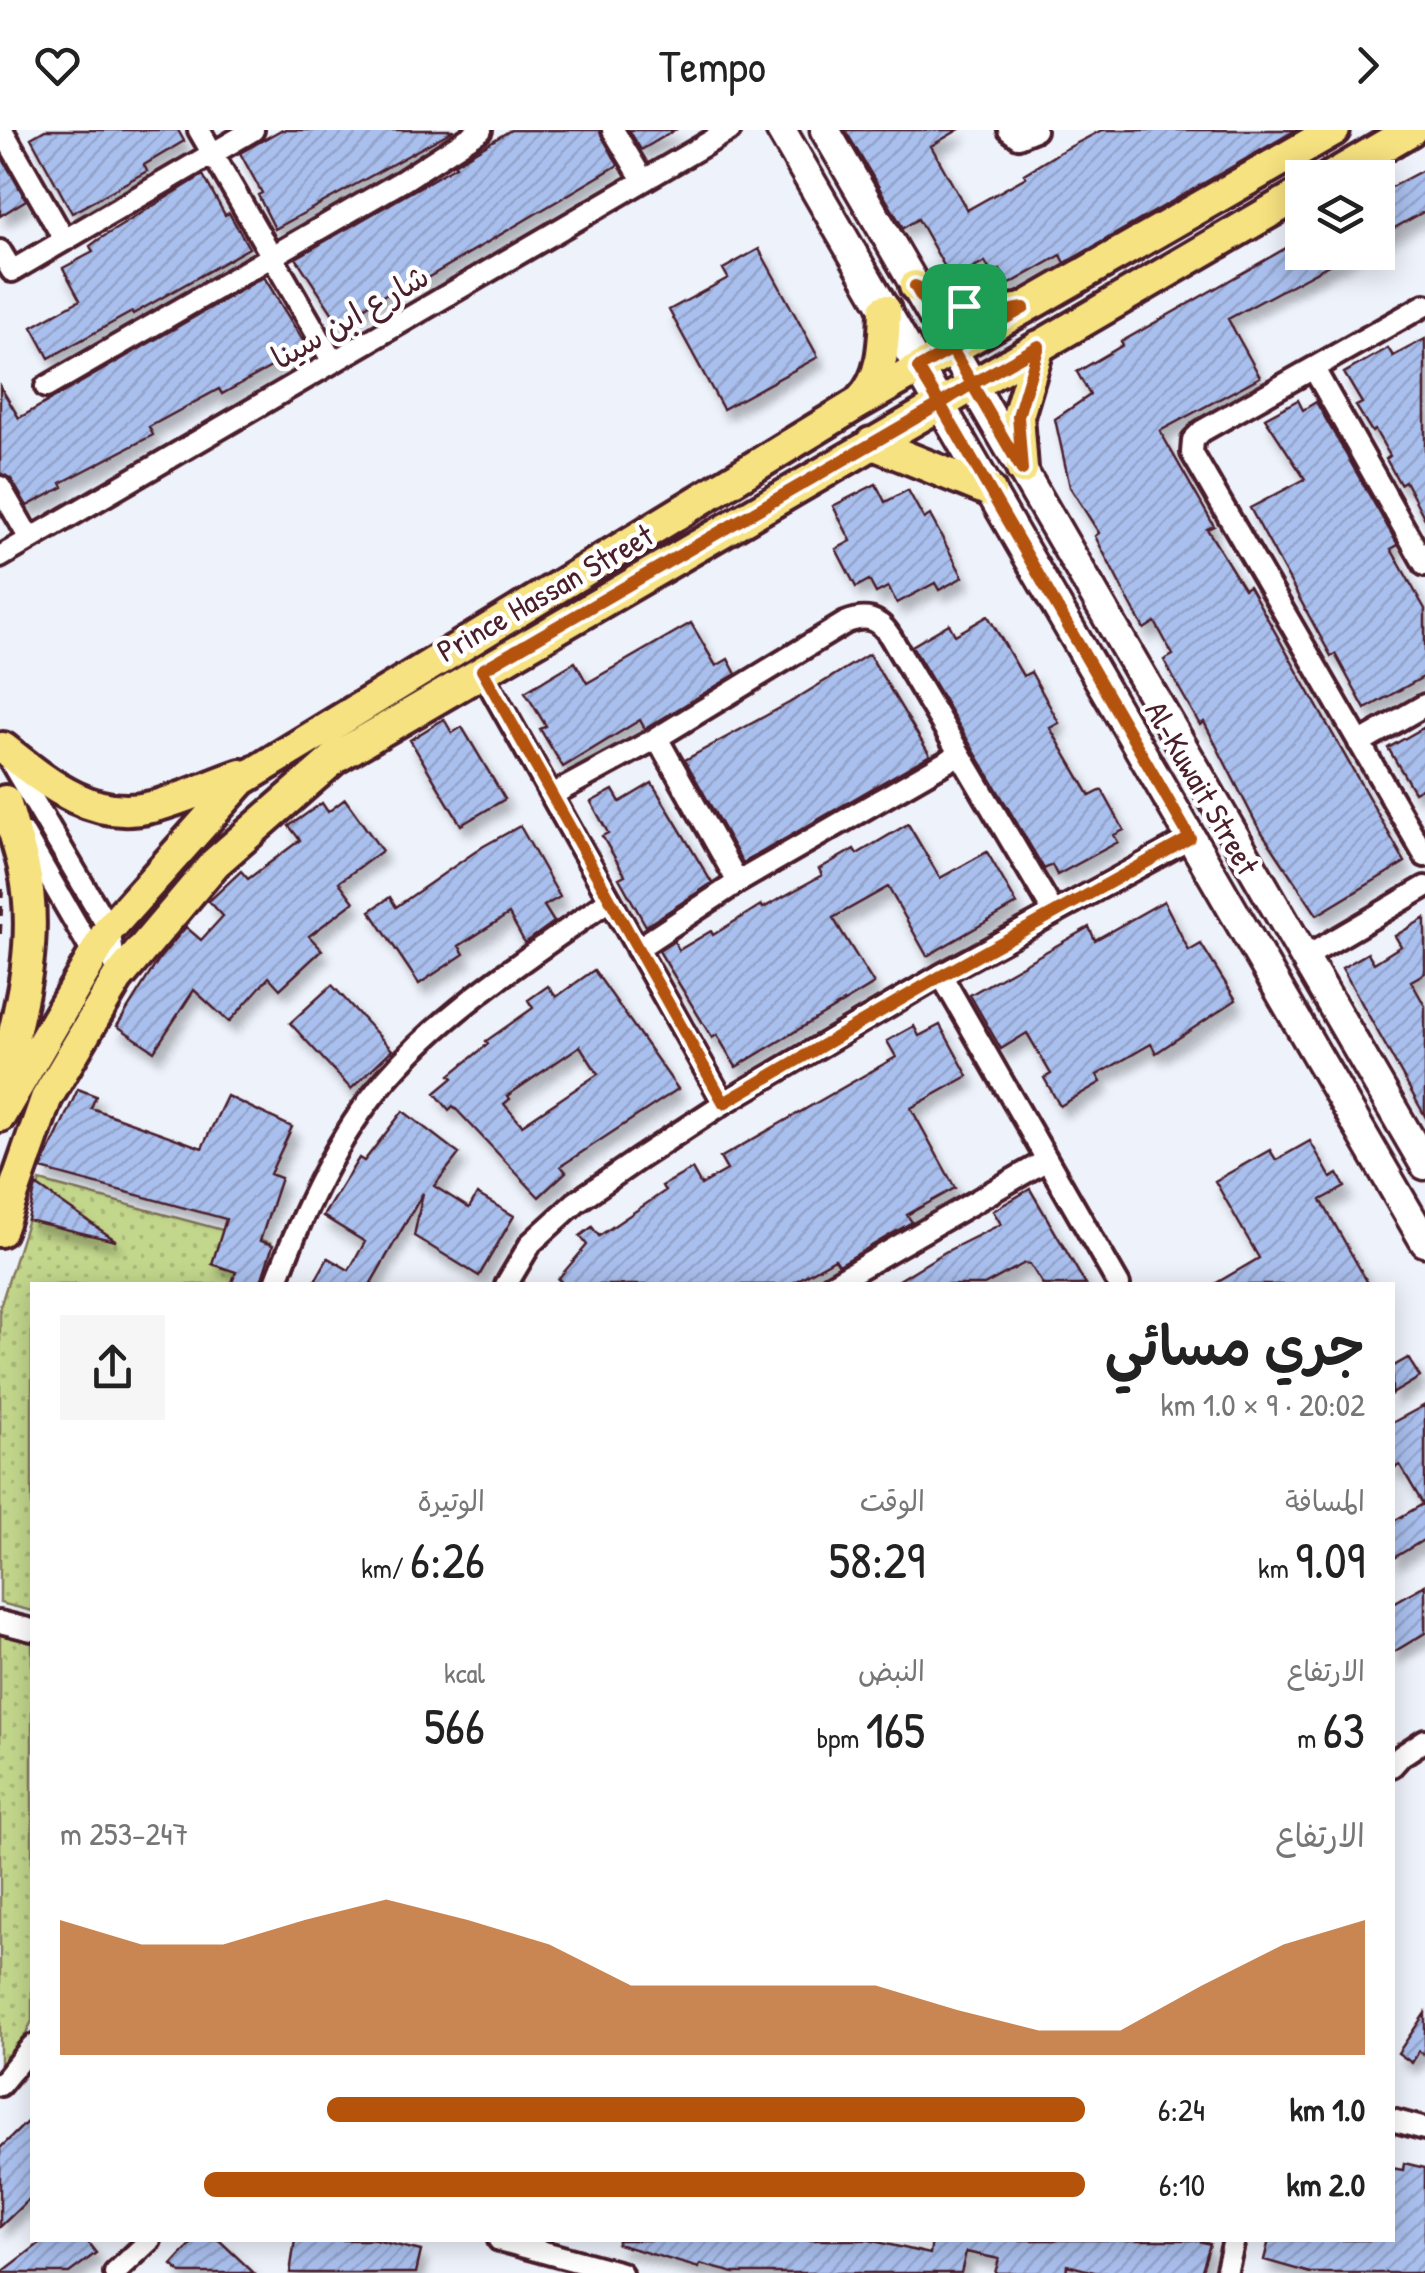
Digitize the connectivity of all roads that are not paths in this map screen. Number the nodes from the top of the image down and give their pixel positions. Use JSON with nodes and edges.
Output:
{"nodes":[{"id":1,"x":200,"y":130,"type":"edge"},
{"id":2,"x":254,"y":130,"type":"edge"},
{"id":3,"x":482,"y":130,"type":"edge"},
{"id":4,"x":613,"y":130,"type":"edge"},
{"id":5,"x":730,"y":130,"type":"edge"},
{"id":6,"x":781,"y":130,"type":"edge"},
{"id":7,"x":825,"y":130,"type":"edge"},
{"id":8,"x":1009,"y":130,"type":"edge"},
{"id":9,"x":1035,"y":130,"type":"edge"},
{"id":10,"x":1334,"y":130,"type":"edge"},
{"id":11,"x":1410,"y":130,"type":"edge"},
{"id":12,"x":7,"y":132,"type":"edge"},
{"id":13,"x":213,"y":153,"type":"junction"},
{"id":14,"x":1359,"y":160,"type":"edge"},
{"id":15,"x":643,"y":180,"type":"junction"},
{"id":16,"x":1285,"y":203,"type":"edge"},
{"id":17,"x":64,"y":239,"type":"junction"},
{"id":18,"x":0,"y":250,"type":"edge"},
{"id":19,"x":272,"y":256,"type":"junction"},
{"id":20,"x":915,"y":286,"type":"junction"},
{"id":21,"x":1425,"y":305,"type":"edge"},
{"id":22,"x":1024,"y":308,"type":"junction"},
{"id":23,"x":885,"y":310,"type":"junction"},
{"id":24,"x":1039,"y":346,"type":"junction"},
{"id":25,"x":952,"y":349,"type":"junction"},
{"id":26,"x":333,"y":362,"type":"junction"},
{"id":27,"x":918,"y":368,"type":"junction"},
{"id":28,"x":1314,"y":369,"type":"junction"},
{"id":29,"x":972,"y":384,"type":"junction"},
{"id":30,"x":46,"y":387,"type":"dead end"},
{"id":31,"x":940,"y":404,"type":"junction"},
{"id":32,"x":852,"y":407,"type":"junction"},
{"id":33,"x":871,"y":443,"type":"junction"},
{"id":34,"x":1022,"y":470,"type":"junction"},
{"id":35,"x":0,"y":487,"type":"edge"},
{"id":36,"x":990,"y":491,"type":"junction"},
{"id":37,"x":30,"y":539,"type":"junction"},
{"id":38,"x":0,"y":556,"type":"edge"},
{"id":39,"x":1425,"y":565,"type":"edge"},
{"id":40,"x":482,"y":670,"type":"junction"},
{"id":41,"x":1425,"y":705,"type":"edge"},
{"id":42,"x":657,"y":738,"type":"junction"},
{"id":43,"x":1359,"y":743,"type":"junction"},
{"id":44,"x":1,"y":746,"type":"edge"},
{"id":45,"x":960,"y":754,"type":"junction"},
{"id":46,"x":258,"y":769,"type":"junction"},
{"id":47,"x":552,"y":795,"type":"junction"},
{"id":48,"x":2,"y":797,"type":"edge"},
{"id":49,"x":1190,"y":838,"type":"junction"},
{"id":50,"x":1425,"y":856,"type":"edge"},
{"id":51,"x":738,"y":882,"type":"junction"},
{"id":52,"x":1425,"y":887,"type":"edge"},
{"id":53,"x":609,"y":900,"type":"junction"},
{"id":54,"x":1054,"y":914,"type":"junction"},
{"id":55,"x":637,"y":948,"type":"junction"},
{"id":56,"x":115,"y":953,"type":"junction"},
{"id":57,"x":1304,"y":958,"type":"junction"},
{"id":58,"x":941,"y":976,"type":"junction"},
{"id":59,"x":0,"y":1089,"type":"edge"},
{"id":60,"x":724,"y":1103,"type":"junction"},
{"id":61,"x":0,"y":1116,"type":"edge"},
{"id":62,"x":1048,"y":1160,"type":"junction"},
{"id":63,"x":1425,"y":1166,"type":"edge"},
{"id":64,"x":1421,"y":1227,"type":"edge"},
{"id":65,"x":0,"y":1232,"type":"edge"},
{"id":66,"x":276,"y":1282,"type":"edge"},
{"id":67,"x":508,"y":1282,"type":"edge"},
{"id":68,"x":836,"y":1282,"type":"edge"},
{"id":69,"x":1117,"y":1282,"type":"edge"},
{"id":70,"x":0,"y":1622,"type":"edge"},
{"id":71,"x":30,"y":1630,"type":"edge"},
{"id":72,"x":1425,"y":1740,"type":"edge"},
{"id":73,"x":1395,"y":1754,"type":"edge"},
{"id":74,"x":30,"y":2048,"type":"edge"},
{"id":75,"x":0,"y":2085,"type":"edge"},
{"id":76,"x":1395,"y":2121,"type":"edge"},
{"id":77,"x":1425,"y":2129,"type":"edge"},
{"id":78,"x":148,"y":2242,"type":"edge"},
{"id":79,"x":506,"y":2242,"type":"edge"},
{"id":80,"x":1234,"y":2242,"type":"edge"},
{"id":81,"x":115,"y":2273,"type":"edge"},
{"id":82,"x":621,"y":2273,"type":"edge"},
{"id":83,"x":1226,"y":2273,"type":"edge"}],
"edges":[{"from":1,"to":13,"type":"street"},
{"from":2,"to":13,"type":"street"},
{"from":3,"to":19,"type":"street"},
{"from":4,"to":15,"type":"street"},
{"from":5,"to":15,"type":"street","name":"شارع ابن سينا"},
{"from":6,"to":23,"type":"main road","name":"Al-Kuwait Street"},
{"from":7,"to":20,"type":"main road","name":"Al-Kuwait Street"},
{"from":8,"to":9,"type":"street"},
{"from":10,"to":22,"type":"main road","name":"Prince Hassan Street"},
{"from":11,"to":14,"type":"main road"},
{"from":12,"to":17,"type":"street"},
{"from":13,"to":17,"type":"street"},
{"from":13,"to":19,"type":"street"},
{"from":15,"to":26,"type":"street","name":"شارع ابن سينا"},
{"from":16,"to":24,"type":"main road","name":"Prince Hassan Street"},
{"from":17,"to":18,"type":"street"},
{"from":19,"to":26,"type":"street"},
{"from":19,"to":30,"type":"street"},
{"from":20,"to":22,"type":"main road"},
{"from":20,"to":25,"type":"main road","name":"Al-Kuwait Street"},
{"from":21,"to":28,"type":"street"},
{"from":22,"to":25,"type":"main road","name":"Prince Hassan Street"},
{"from":23,"to":27,"type":"main road","name":"Al-Kuwait Street"},
{"from":23,"to":32,"type":"main road"},
{"from":24,"to":29,"type":"main road","name":"Prince Hassan Street"},
{"from":24,"to":34,"type":"main road"},
{"from":25,"to":27,"type":"main road","name":"Prince Hassan Street"},
{"from":25,"to":29,"type":"main road","name":"Al-Kuwait Street"},
{"from":26,"to":37,"type":"street","name":"شارع ابن سينا"},
{"from":27,"to":31,"type":"main road","name":"Al-Kuwait Street"},
{"from":27,"to":32,"type":"main road","name":"Prince Hassan Street"},
{"from":28,"to":39,"type":"street"},
{"from":28,"to":43,"type":"street"},
{"from":29,"to":31,"type":"main road","name":"Prince Hassan Street"},
{"from":29,"to":34,"type":"main road","name":"Al-Kuwait Street"},
{"from":31,"to":33,"type":"main road","name":"Prince Hassan Street"},
{"from":31,"to":36,"type":"main road","name":"Al-Kuwait Street"},
{"from":32,"to":46,"type":"main road","name":"Prince Hassan Street"},
{"from":33,"to":36,"type":"main road"},
{"from":33,"to":40,"type":"main road","name":"Prince Hassan Street"},
{"from":34,"to":57,"type":"main road","name":"Al-Kuwait Street"},
{"from":35,"to":37,"type":"street"},
{"from":36,"to":49,"type":"main road","name":"Al-Kuwait Street"},
{"from":37,"to":38,"type":"street","name":"شارع ابن سينا"},
{"from":40,"to":47,"type":"street"},
{"from":40,"to":56,"type":"main road","name":"Prince Hassan Street"},
{"from":41,"to":43,"type":"street"},
{"from":42,"to":45,"type":"street"},
{"from":42,"to":47,"type":"street"},
{"from":42,"to":51,"type":"street"},
{"from":43,"to":50,"type":"street"},
{"from":44,"to":46,"type":"main road"},
{"from":44,"to":56,"type":"street"},
{"from":45,"to":51,"type":"street"},
{"from":45,"to":54,"type":"street"},
{"from":46,"to":56,"type":"main road","name":"Prince Hassan Street"},
{"from":47,"to":53,"type":"street"},
{"from":48,"to":56,"type":"street"},
{"from":48,"to":59,"type":"main road"},
{"from":49,"to":54,"type":"street"},
{"from":49,"to":64,"type":"main road","name":"Al-Kuwait Street"},
{"from":51,"to":55,"type":"street"},
{"from":52,"to":57,"type":"street"},
{"from":53,"to":55,"type":"street"},
{"from":53,"to":66,"type":"street"},
{"from":54,"to":58,"type":"street"},
{"from":55,"to":60,"type":"street"},
{"from":56,"to":61,"type":"main road","name":"Prince Hassan Street"},
{"from":56,"to":65,"type":"main road","name":"Prince Hassan Street"},
{"from":57,"to":63,"type":"main road","name":"Al-Kuwait Street"},
{"from":58,"to":60,"type":"street"},
{"from":58,"to":62,"type":"street"},
{"from":60,"to":67,"type":"street"},
{"from":62,"to":68,"type":"street"},
{"from":62,"to":69,"type":"street"},
{"from":70,"to":71,"type":"street"},
{"from":72,"to":73,"type":"street"},
{"from":74,"to":75,"type":"street"},
{"from":76,"to":77,"type":"street"},
{"from":78,"to":81,"type":"street"},
{"from":79,"to":82,"type":"street"},
{"from":80,"to":83,"type":"street"}]}
